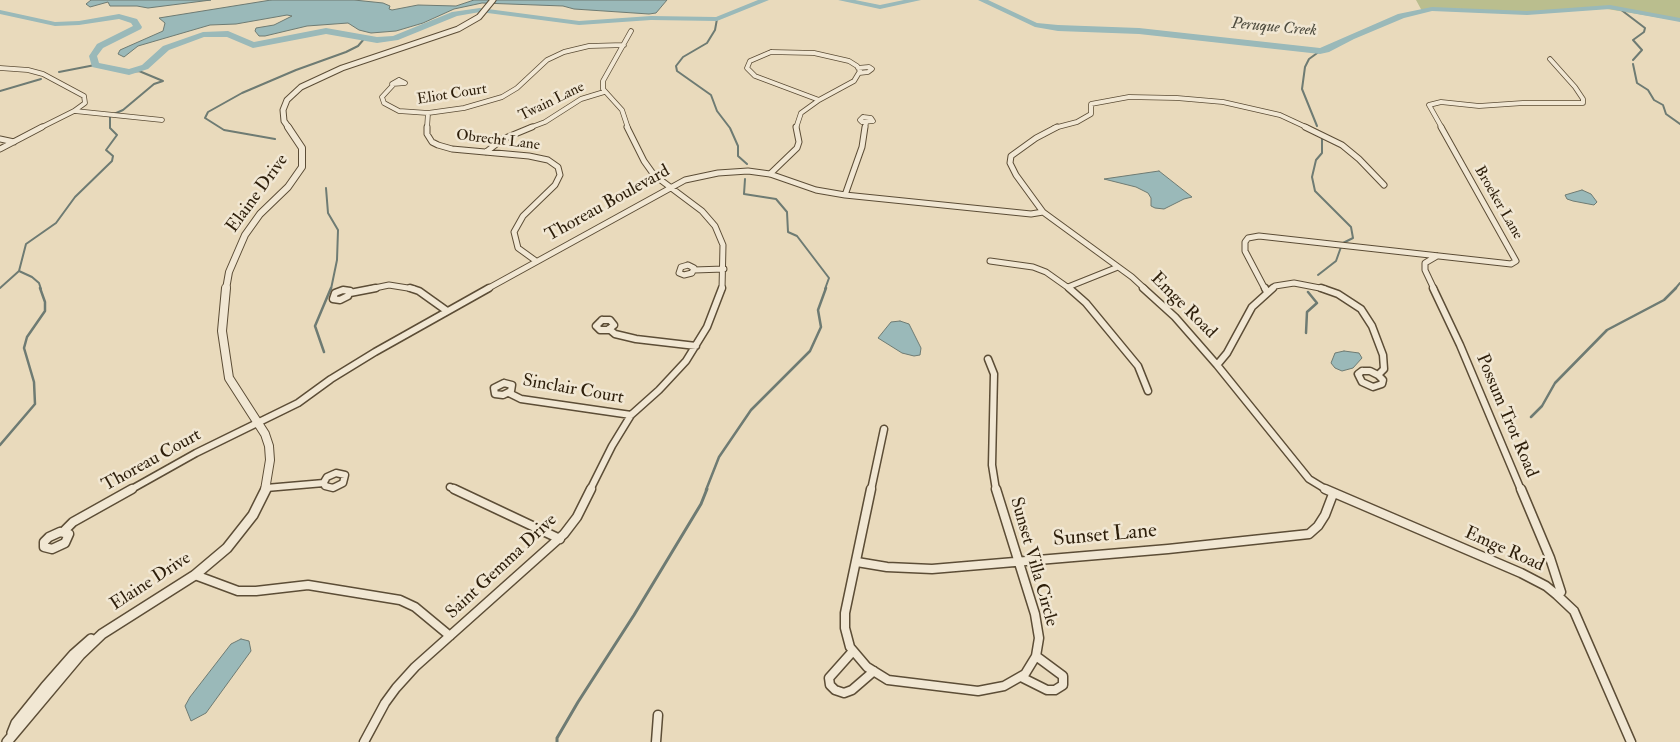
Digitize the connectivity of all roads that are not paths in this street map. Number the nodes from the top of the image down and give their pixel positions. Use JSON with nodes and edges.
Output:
{"nodes":[{"id":1,"x":493,"y":0,"type":"edge"},
{"id":2,"x":631,"y":32,"type":"dead end"},
{"id":3,"x":624,"y":45,"type":"junction"},
{"id":4,"x":1550,"y":60,"type":"dead end"},
{"id":5,"x":0,"y":68,"type":"edge"},
{"id":6,"x":393,"y":85,"type":"dead end"},
{"id":7,"x":604,"y":92,"type":"junction"},
{"id":8,"x":819,"y":100,"type":"junction"},
{"id":9,"x":74,"y":111,"type":"junction"},
{"id":10,"x":428,"y":113,"type":"junction"},
{"id":11,"x":162,"y":120,"type":"dead end"},
{"id":12,"x":866,"y":123,"type":"dead end"},
{"id":13,"x":0,"y":139,"type":"edge"},
{"id":14,"x":14,"y":142,"type":"junction"},
{"id":15,"x":0,"y":149,"type":"edge"},
{"id":16,"x":486,"y":152,"type":"junction"},
{"id":17,"x":770,"y":174,"type":"junction"},
{"id":18,"x":1384,"y":185,"type":"dead end"},
{"id":19,"x":669,"y":187,"type":"junction"},
{"id":20,"x":845,"y":195,"type":"junction"},
{"id":21,"x":1043,"y":212,"type":"junction"},
{"id":22,"x":1438,"y":255,"type":"junction"},
{"id":23,"x":536,"y":261,"type":"junction"},
{"id":24,"x":990,"y":261,"type":"dead end"},
{"id":25,"x":1118,"y":268,"type":"junction"},
{"id":26,"x":724,"y":269,"type":"junction"},
{"id":27,"x":694,"y":270,"type":"dead end"},
{"id":28,"x":1068,"y":286,"type":"junction"},
{"id":29,"x":1266,"y":292,"type":"junction"},
{"id":30,"x":350,"y":293,"type":"dead end"},
{"id":31,"x":447,"y":311,"type":"junction"},
{"id":32,"x":609,"y":329,"type":"dead end"},
{"id":33,"x":696,"y":346,"type":"junction"},
{"id":34,"x":988,"y":360,"type":"dead end"},
{"id":35,"x":1217,"y":365,"type":"junction"},
{"id":36,"x":1378,"y":375,"type":"dead end"},
{"id":37,"x":1148,"y":390,"type":"dead end"},
{"id":38,"x":509,"y":393,"type":"dead end"},
{"id":39,"x":631,"y":416,"type":"junction"},
{"id":40,"x":258,"y":423,"type":"junction"},
{"id":41,"x":884,"y":429,"type":"dead end"},
{"id":42,"x":324,"y":483,"type":"dead end"},
{"id":43,"x":450,"y":487,"type":"dead end"},
{"id":44,"x":266,"y":488,"type":"junction"},
{"id":45,"x":1333,"y":494,"type":"junction"},
{"id":46,"x":64,"y":532,"type":"dead end"},
{"id":47,"x":560,"y":538,"type":"junction"},
{"id":48,"x":857,"y":562,"type":"junction"},
{"id":49,"x":1020,"y":562,"type":"junction"},
{"id":50,"x":196,"y":574,"type":"junction"},
{"id":51,"x":1557,"y":595,"type":"junction"},
{"id":52,"x":450,"y":636,"type":"junction"},
{"id":53,"x":853,"y":651,"type":"junction"},
{"id":54,"x":1036,"y":656,"type":"junction"},
{"id":55,"x":874,"y":671,"type":"junction"},
{"id":56,"x":1021,"y":677,"type":"junction"},
{"id":57,"x":658,"y":715,"type":"dead end"},
{"id":58,"x":8,"y":739,"type":"edge"},
{"id":59,"x":364,"y":742,"type":"edge"},
{"id":60,"x":656,"y":742,"type":"edge"},
{"id":61,"x":1631,"y":742,"type":"edge"}],
"edges":[{"from":1,"to":40,"type":"street","name":"Elaine Drive"},
{"from":2,"to":3,"type":"street"},
{"from":3,"to":7,"type":"street"},
{"from":3,"to":10,"type":"street","name":"Eliot Court"},
{"from":4,"to":22,"type":"street","name":"Broeker Lane"},
{"from":5,"to":9,"type":"street"},
{"from":6,"to":10,"type":"street","name":"Eliot Court"},
{"from":7,"to":16,"type":"street","name":"Twain Lane"},
{"from":7,"to":19,"type":"street","name":"Saint Gemma Drive"},
{"from":8,"to":8,"type":"street"},
{"from":8,"to":17,"type":"street"},
{"from":9,"to":11,"type":"street"},
{"from":9,"to":14,"type":"street"},
{"from":10,"to":16,"type":"street","name":"Obrecht Lane"},
{"from":12,"to":20,"type":"street"},
{"from":13,"to":14,"type":"street"},
{"from":14,"to":15,"type":"street"},
{"from":16,"to":23,"type":"street","name":"Obrecht Lane"},
{"from":17,"to":19,"type":"street","name":"Thoreau Boulevard"},
{"from":17,"to":20,"type":"street","name":"Thoreau Boulevard"},
{"from":18,"to":21,"type":"street","name":"Emge Road"},
{"from":19,"to":23,"type":"street","name":"Thoreau Boulevard"},
{"from":19,"to":26,"type":"street","name":"Saint Gemma Drive"},
{"from":20,"to":21,"type":"street","name":"Thoreau Boulevard"},
{"from":21,"to":25,"type":"street","name":"Emge Road"},
{"from":22,"to":29,"type":"street","name":"Broeker Lane"},
{"from":22,"to":51,"type":"street","name":"Possum Trot Road"},
{"from":23,"to":31,"type":"street","name":"Thoreau Boulevard"},
{"from":24,"to":28,"type":"street"},
{"from":25,"to":28,"type":"street"},
{"from":25,"to":35,"type":"street","name":"Emge Road"},
{"from":26,"to":27,"type":"street"},
{"from":26,"to":33,"type":"street","name":"Saint Gemma Drive"},
{"from":28,"to":37,"type":"street"},
{"from":29,"to":35,"type":"street"},
{"from":29,"to":36,"type":"street"},
{"from":30,"to":31,"type":"street"},
{"from":31,"to":40,"type":"street","name":"Thoreau Boulevard"},
{"from":32,"to":33,"type":"street"},
{"from":33,"to":39,"type":"street","name":"Saint Gemma Drive"},
{"from":34,"to":49,"type":"street","name":"Sunset Villa Circle"},
{"from":35,"to":45,"type":"street","name":"Emge Road"},
{"from":38,"to":39,"type":"street","name":"Sinclair Court"},
{"from":39,"to":47,"type":"street","name":"Saint Gemma Drive"},
{"from":40,"to":44,"type":"street","name":"Elaine Drive"},
{"from":40,"to":46,"type":"street","name":"Thoreau Court"},
{"from":41,"to":48,"type":"street"},
{"from":42,"to":44,"type":"street"},
{"from":43,"to":47,"type":"street"},
{"from":44,"to":50,"type":"street","name":"Elaine Drive"},
{"from":45,"to":49,"type":"street","name":"Sunset Lane"},
{"from":45,"to":51,"type":"street","name":"Emge Road"},
{"from":47,"to":52,"type":"street","name":"Saint Gemma Drive"},
{"from":48,"to":49,"type":"street","name":"Sunset Lane"},
{"from":48,"to":53,"type":"street"},
{"from":49,"to":54,"type":"street","name":"Sunset Villa Circle"},
{"from":50,"to":52,"type":"street"},
{"from":50,"to":58,"type":"street","name":"Elaine Drive"},
{"from":51,"to":61,"type":"street","name":"Emge Road"},
{"from":52,"to":59,"type":"street","name":"Saint Gemma Drive"},
{"from":53,"to":55,"type":"street"},
{"from":53,"to":55,"type":"street"},
{"from":54,"to":56,"type":"street"},
{"from":54,"to":56,"type":"street"},
{"from":55,"to":56,"type":"street"},
{"from":57,"to":60,"type":"street"}]}
